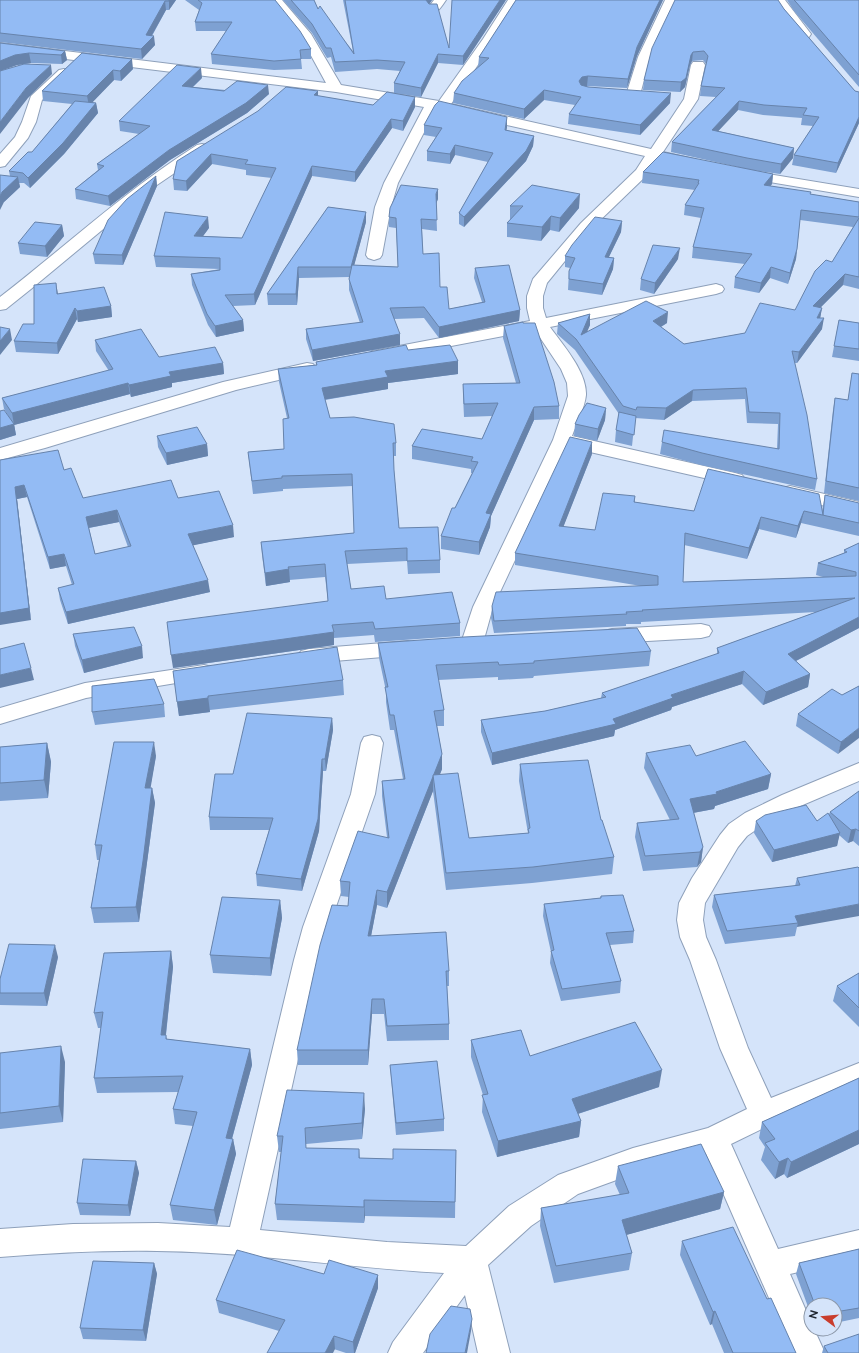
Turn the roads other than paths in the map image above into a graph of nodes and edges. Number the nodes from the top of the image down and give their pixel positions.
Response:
1 (275, 0) edge
2 (514, 0) edge
3 (671, 0) edge
4 (779, 0) edge
5 (813, 43) edge
6 (0, 47) edge
7 (81, 56) junction
8 (698, 65) dead end
9 (53, 69) dead end
10 (67, 70) junction
11 (292, 83) junction
12 (336, 88) junction
13 (280, 94) edge
14 (618, 94) edge
15 (633, 95) junction
16 (648, 96) edge
17 (677, 98) dead end
18 (691, 99) junction
19 (438, 105) junction
20 (216, 140) edge
21 (655, 155) junction
22 (0, 163) edge
23 (700, 165) edge
24 (730, 171) edge
25 (859, 194) edge
26 (374, 255) dead end
27 (716, 289) dead end
28 (0, 305) edge
29 (539, 323) junction
30 (361, 358) edge
31 (322, 365) edge
32 (562, 440) junction
33 (0, 454) edge
34 (750, 482) edge
35 (772, 487) edge
36 (859, 508) edge
37 (701, 631) dead end
38 (589, 637) edge
39 (496, 642) edge
40 (472, 643) junction
41 (450, 644) edge
42 (427, 646) edge
43 (293, 658) edge
44 (225, 669) edge
45 (0, 716) edge
46 (372, 743) dead end
47 (856, 776) edge
48 (859, 1075) edge
49 (764, 1114) junction
50 (714, 1139) junction
51 (242, 1242) junction
52 (0, 1243) edge
53 (859, 1244) edge
54 (472, 1260) junction
55 (770, 1265) junction
56 (404, 1353) edge
57 (494, 1353) edge
58 (809, 1353) edge

1 - 12 street
2 - 19 street
3 - 15 street
4 - 5 street
6 - 7 street
7 - 10 street
7 - 11 street
8 - 18 street
9 - 10 street
10 - 22 street
11 - 12 street
11 - 13 street
12 - 19 street
14 - 15 street
15 - 16 street
17 - 18 street
18 - 21 street
19 - 21 street
19 - 26 street
20 - 28 street
21 - 23 street
21 - 29 street
24 - 25 street
27 - 29 street
29 - 30 street
29 - 32 street
31 - 33 street
32 - 34 street
32 - 40 street
35 - 36 street
37 - 38 street
39 - 40 street
40 - 41 street
42 - 43 street
44 - 45 street
46 - 51 street
47 - 49 street
48 - 49 street
49 - 50 street
50 - 54 street
50 - 55 street
51 - 52 street
51 - 54 street
53 - 55 street
54 - 56 street
54 - 57 street
55 - 58 street

